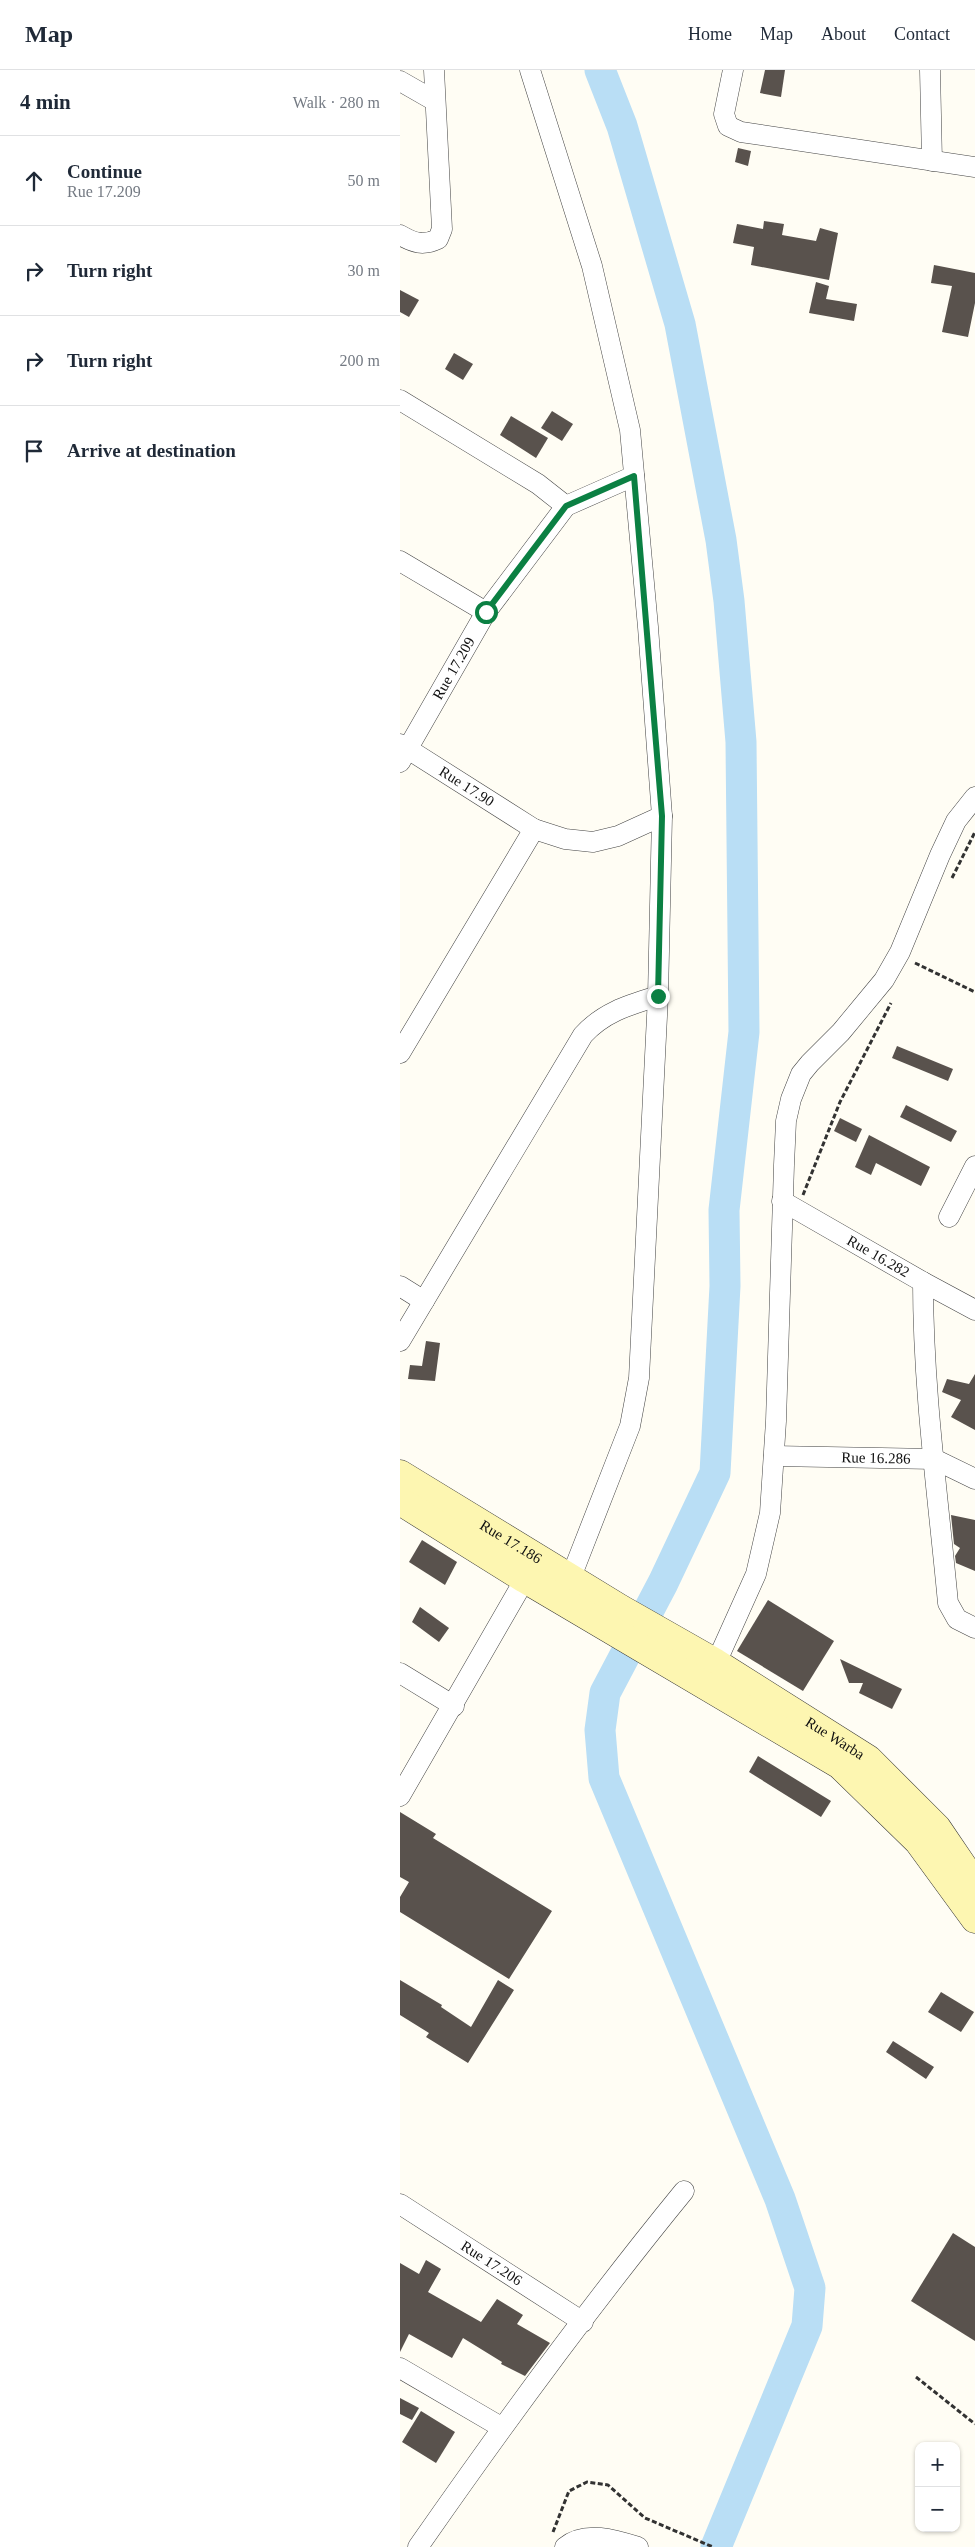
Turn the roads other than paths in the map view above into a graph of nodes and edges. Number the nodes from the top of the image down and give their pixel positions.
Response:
1 (434, 70) edge
2 (530, 70) edge
3 (733, 70) edge
4 (930, 70) edge
5 (400, 81) edge
6 (435, 101) junction
7 (932, 161) junction
8 (975, 167) edge
9 (400, 235) edge
10 (400, 400) edge
11 (634, 476) junction
12 (566, 506) junction
13 (400, 561) edge
14 (486, 612) junction
15 (403, 751) edge
16 (975, 797) edge
17 (662, 816) junction
18 (534, 829) junction
19 (658, 996) junction
20 (400, 1053) edge
21 (975, 1166) edge
22 (790, 1205) junction
23 (949, 1217) dead end
24 (923, 1282) junction
25 (400, 1286) edge
26 (424, 1301) junction
27 (975, 1310) edge
28 (400, 1341) edge
29 (774, 1456) junction
30 (934, 1459) junction
31 (400, 1474) edge
32 (975, 1479) edge
33 (400, 1501) edge
34 (570, 1577) junction
35 (525, 1579) junction
36 (615, 1619) junction
37 (966, 1624) edge
38 (655, 1642) junction
39 (716, 1663) junction
40 (400, 1673) edge
41 (454, 1706) junction
42 (400, 1796) edge
43 (975, 1884) edge
44 (975, 1919) edge
45 (684, 2191) dead end
46 (400, 2204) edge
47 (584, 2322) junction
48 (400, 2368) edge
49 (502, 2427) junction
50 (558, 2543) edge
51 (418, 2547) edge
52 (638, 2547) edge

1 - 6 street
2 - 11 street
3 - 7 street
4 - 7 street
5 - 6 street
6 - 9 street
7 - 8 street
10 - 12 street
11 - 12 street
11 - 17 street
12 - 14 street, Rue 17.209
13 - 14 street
14 - 15 street, Rue 17.209
15 - 18 street, Rue 17.90
16 - 22 street
17 - 18 street, Rue 17.90
17 - 19 street
18 - 20 street
19 - 26 street
19 - 34 street
21 - 23 street
22 - 24 street, Rue 16.282
22 - 29 street
24 - 27 street, Rue 16.282
24 - 30 street
25 - 26 street
26 - 28 street
29 - 30 street, Rue 16.286
29 - 39 street
30 - 32 street, Rue 16.286
30 - 37 street
31 - 34 main road, Rue 17.186
33 - 35 main road
34 - 36 main road, Rue 17.186
35 - 36 main road
35 - 41 street
36 - 38 main road
38 - 39 main road, Rue Warba
38 - 44 main road
39 - 43 main road, Rue Warba
40 - 41 street
41 - 42 street
45 - 47 street
46 - 47 street, Rue 17.206
47 - 49 street
48 - 49 street
49 - 51 street
50 - 52 street

